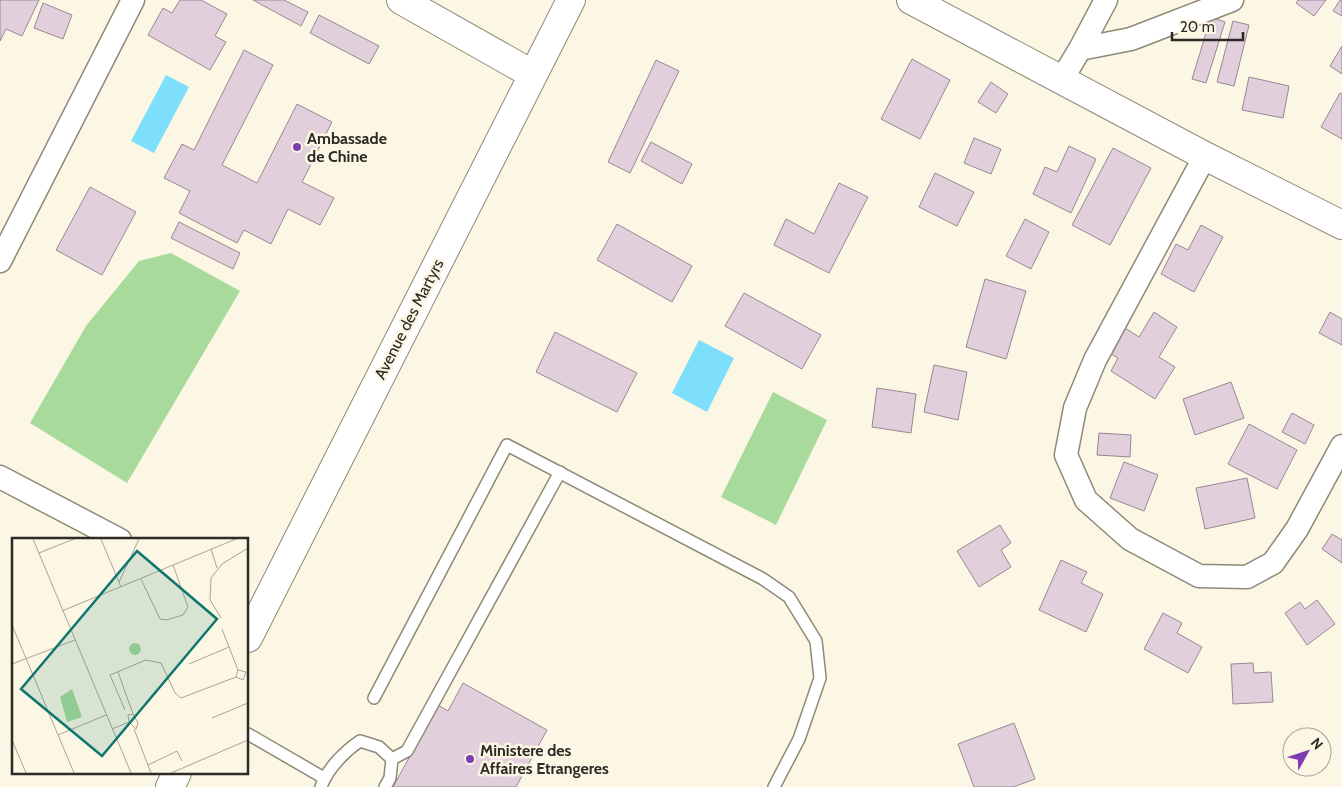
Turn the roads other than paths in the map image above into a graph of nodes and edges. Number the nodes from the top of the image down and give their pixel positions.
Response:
1 (133, 0) edge
2 (401, 0) edge
3 (570, 0) edge
4 (911, 0) edge
5 (1106, 0) edge
6 (1232, 0) edge
7 (1080, 50) junction
8 (532, 74) junction
9 (1062, 79) junction
10 (1205, 156) junction
11 (1342, 225) edge
12 (0, 261) edge
13 (1342, 446) edge
14 (560, 472) junction
15 (0, 478) edge
16 (116, 538) edge
17 (254, 609) edge
18 (249, 633) edge
19 (374, 698) dead end
20 (249, 735) edge
21 (392, 759) junction
22 (176, 774) edge
23 (323, 782) edge
24 (170, 787) edge
25 (385, 787) edge
26 (774, 787) edge

1 - 12 street
2 - 8 main road
3 - 8 main road, Avenue des Martyrs
4 - 9 main road
5 - 7 street
6 - 7 street
7 - 9 street
8 - 17 main road, Avenue des Martyrs
9 - 10 main road
10 - 11 main road
10 - 13 street
14 - 19 lane
14 - 21 lane
14 - 26 lane
15 - 16 street
17 - 18 main road, Avenue des Martyrs
20 - 23 lane
21 - 23 lane
21 - 25 lane
22 - 24 main road

